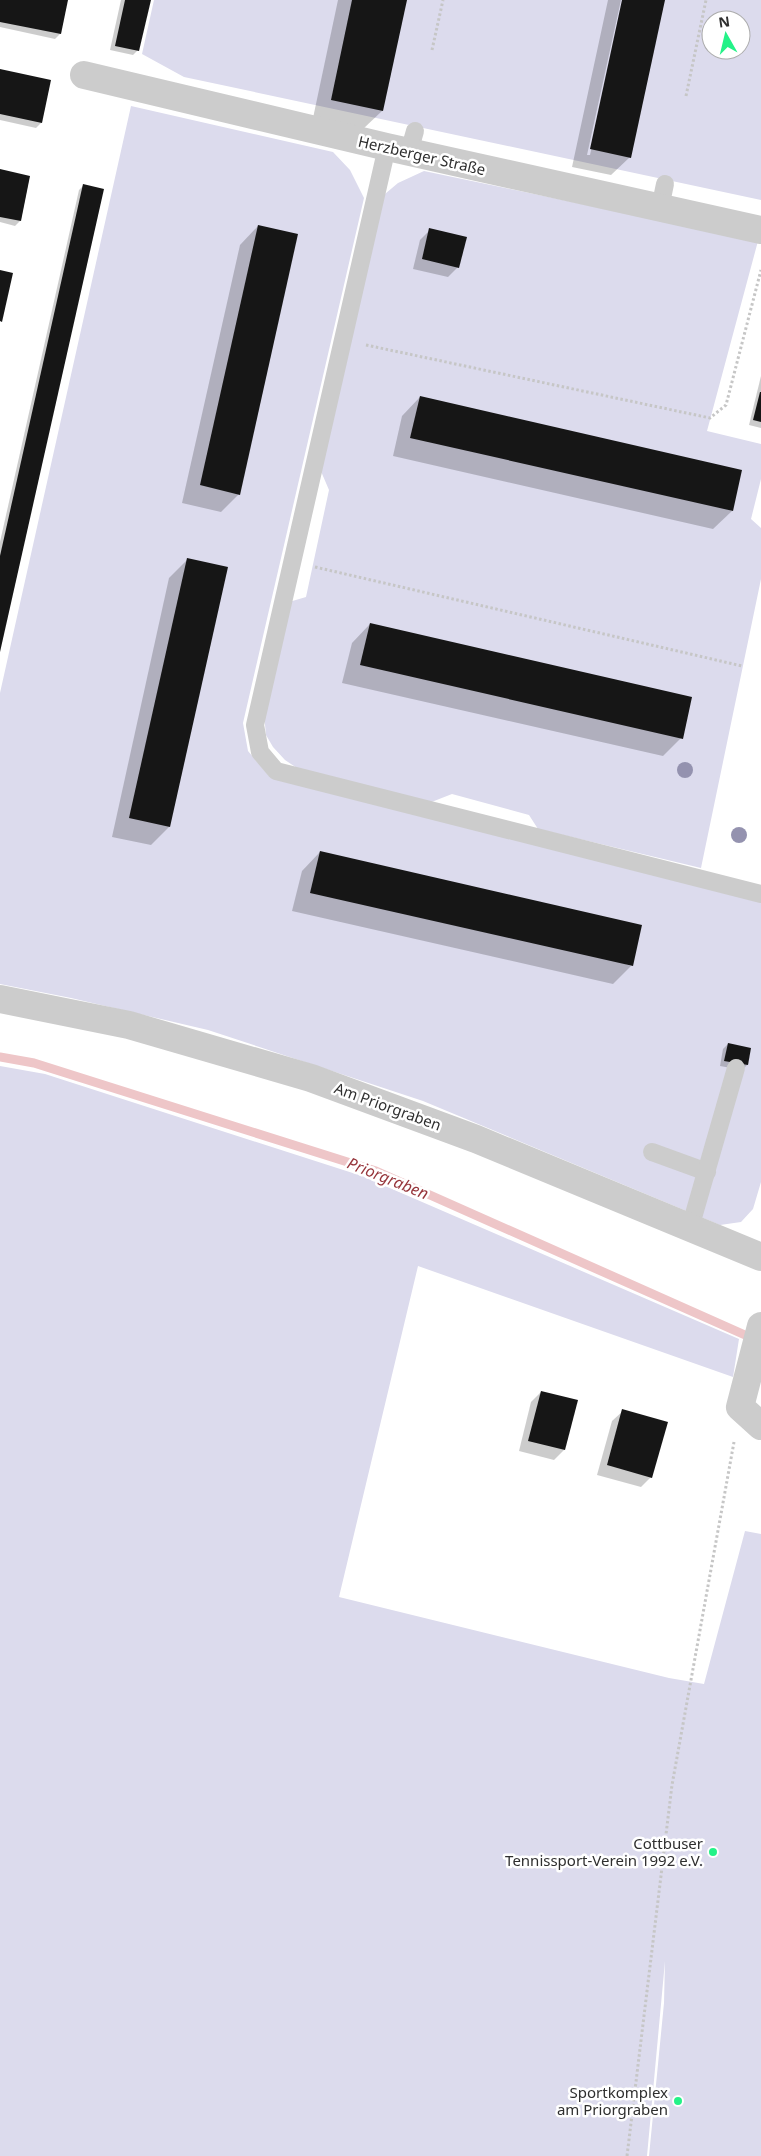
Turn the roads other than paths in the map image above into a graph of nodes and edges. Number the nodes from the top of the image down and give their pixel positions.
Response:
1 (84, 75) dead end
2 (404, 144) junction
3 (761, 230) edge
4 (759, 890) edge
5 (0, 999) edge
6 (736, 1068) dead end
7 (652, 1152) dead end
8 (707, 1172) junction
9 (690, 1228) junction
10 (761, 1257) edge
11 (761, 1326) edge
12 (761, 1426) edge

1 - 2 street, Herzberger Straße
2 - 3 street, Herzberger Straße
2 - 4 lane
5 - 9 street, Am Priorgraben
6 - 8 lane
7 - 8 lane
8 - 9 lane
9 - 10 street, Am Priorgraben
11 - 12 street

